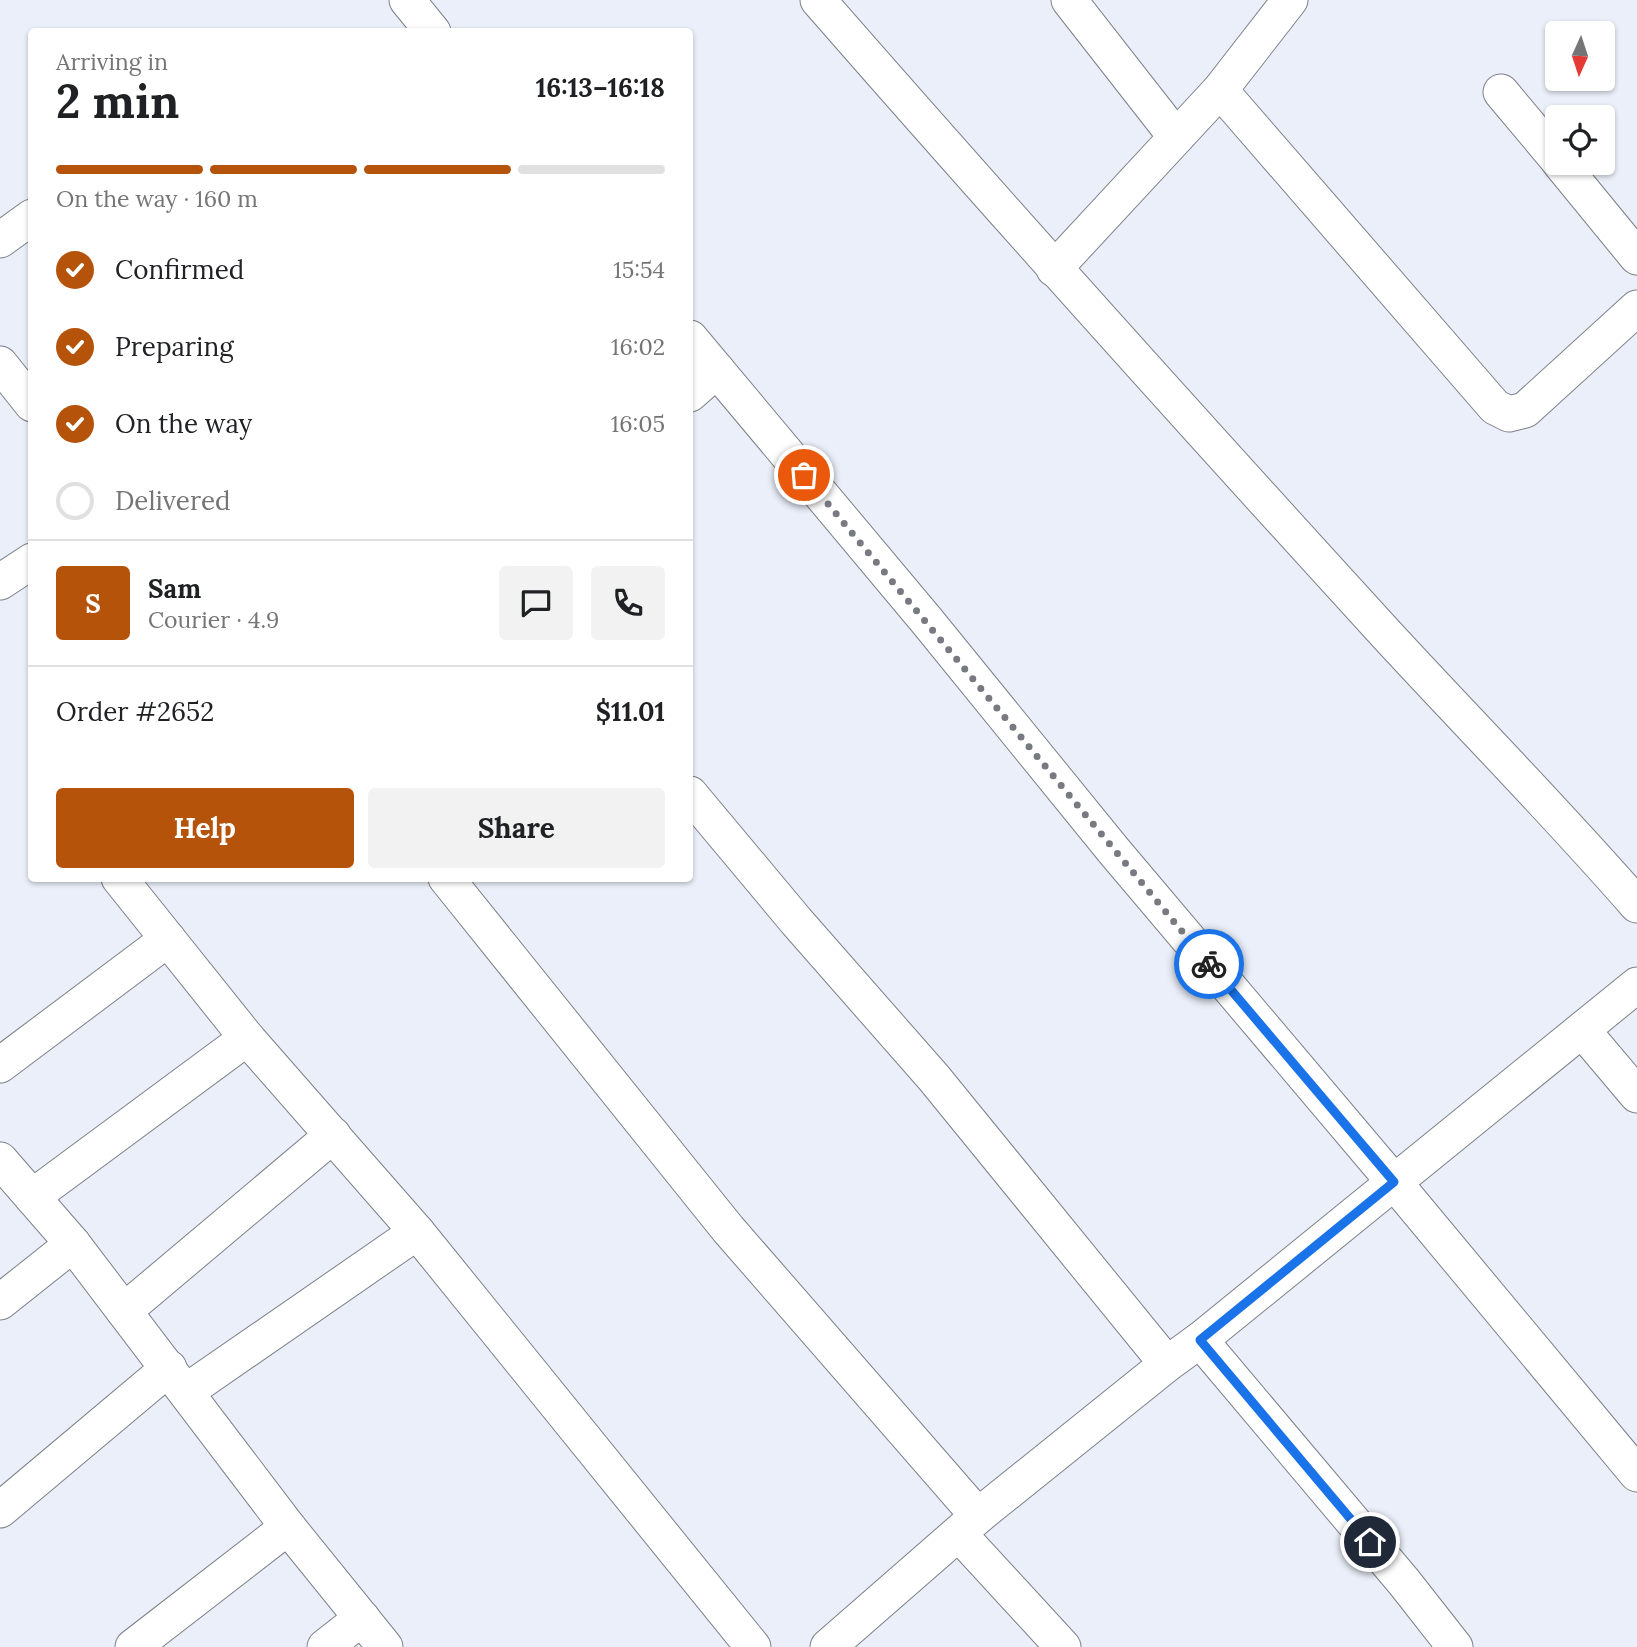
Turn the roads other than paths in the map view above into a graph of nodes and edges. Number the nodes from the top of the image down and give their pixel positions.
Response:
1 (407, 0) edge
2 (818, 0) edge
3 (1069, 0) edge
4 (1290, 0) edge
5 (430, 28) edge
6 (1220, 90) junction
7 (1501, 92) dead end
8 (1176, 136) junction
9 (1545, 145) edge
10 (1570, 175) edge
11 (28, 220) edge
12 (0, 240) edge
13 (1637, 257) edge
14 (1054, 269) junction
15 (1637, 308) edge
16 (693, 342) edge
17 (0, 364) edge
18 (717, 370) junction
19 (693, 391) edge
20 (28, 399) edge
21 (28, 564) edge
22 (0, 582) edge
23 (693, 798) edge
24 (122, 882) edge
25 (449, 882) edge
26 (1637, 905) edge
27 (168, 939) junction
28 (1637, 985) edge
29 (1583, 1031) junction
30 (247, 1038) junction
31 (0, 1065) edge
32 (1637, 1095) edge
33 (333, 1135) junction
34 (0, 1160) edge
35 (1394, 1182) junction
36 (32, 1197) junction
37 (417, 1232) junction
38 (73, 1244) junction
39 (0, 1302) edge
40 (124, 1311) junction
41 (1200, 1340) junction
42 (1167, 1364) junction
43 (178, 1379) junction
44 (1637, 1474) edge
45 (0, 1510) edge
46 (968, 1525) junction
47 (289, 1527) junction
48 (362, 1618) junction
49 (133, 1647) edge
50 (325, 1647) edge
51 (385, 1647) edge
52 (753, 1647) edge
53 (828, 1647) edge
54 (1063, 1647) edge
55 (1455, 1647) edge

1 - 5 street
2 - 14 street
3 - 8 street
4 - 6 street
6 - 8 street
6 - 15 street
7 - 9 street
8 - 14 street
10 - 13 street
11 - 12 street
14 - 26 street
16 - 18 street
17 - 20 street
18 - 19 street
18 - 35 street
21 - 22 street
23 - 42 street
24 - 27 street
25 - 46 street
27 - 30 street
27 - 31 street
28 - 29 street
29 - 32 street
29 - 35 street
30 - 33 street
30 - 36 street
33 - 37 street
33 - 40 street
34 - 36 street
35 - 41 street
35 - 44 street
36 - 38 street
37 - 43 street
37 - 52 street
38 - 39 street
38 - 40 street
40 - 43 street
41 - 42 street
41 - 55 street
42 - 46 street
43 - 45 street
43 - 47 street
46 - 53 street
46 - 54 street
47 - 48 street
47 - 49 street
48 - 50 street
48 - 51 street

